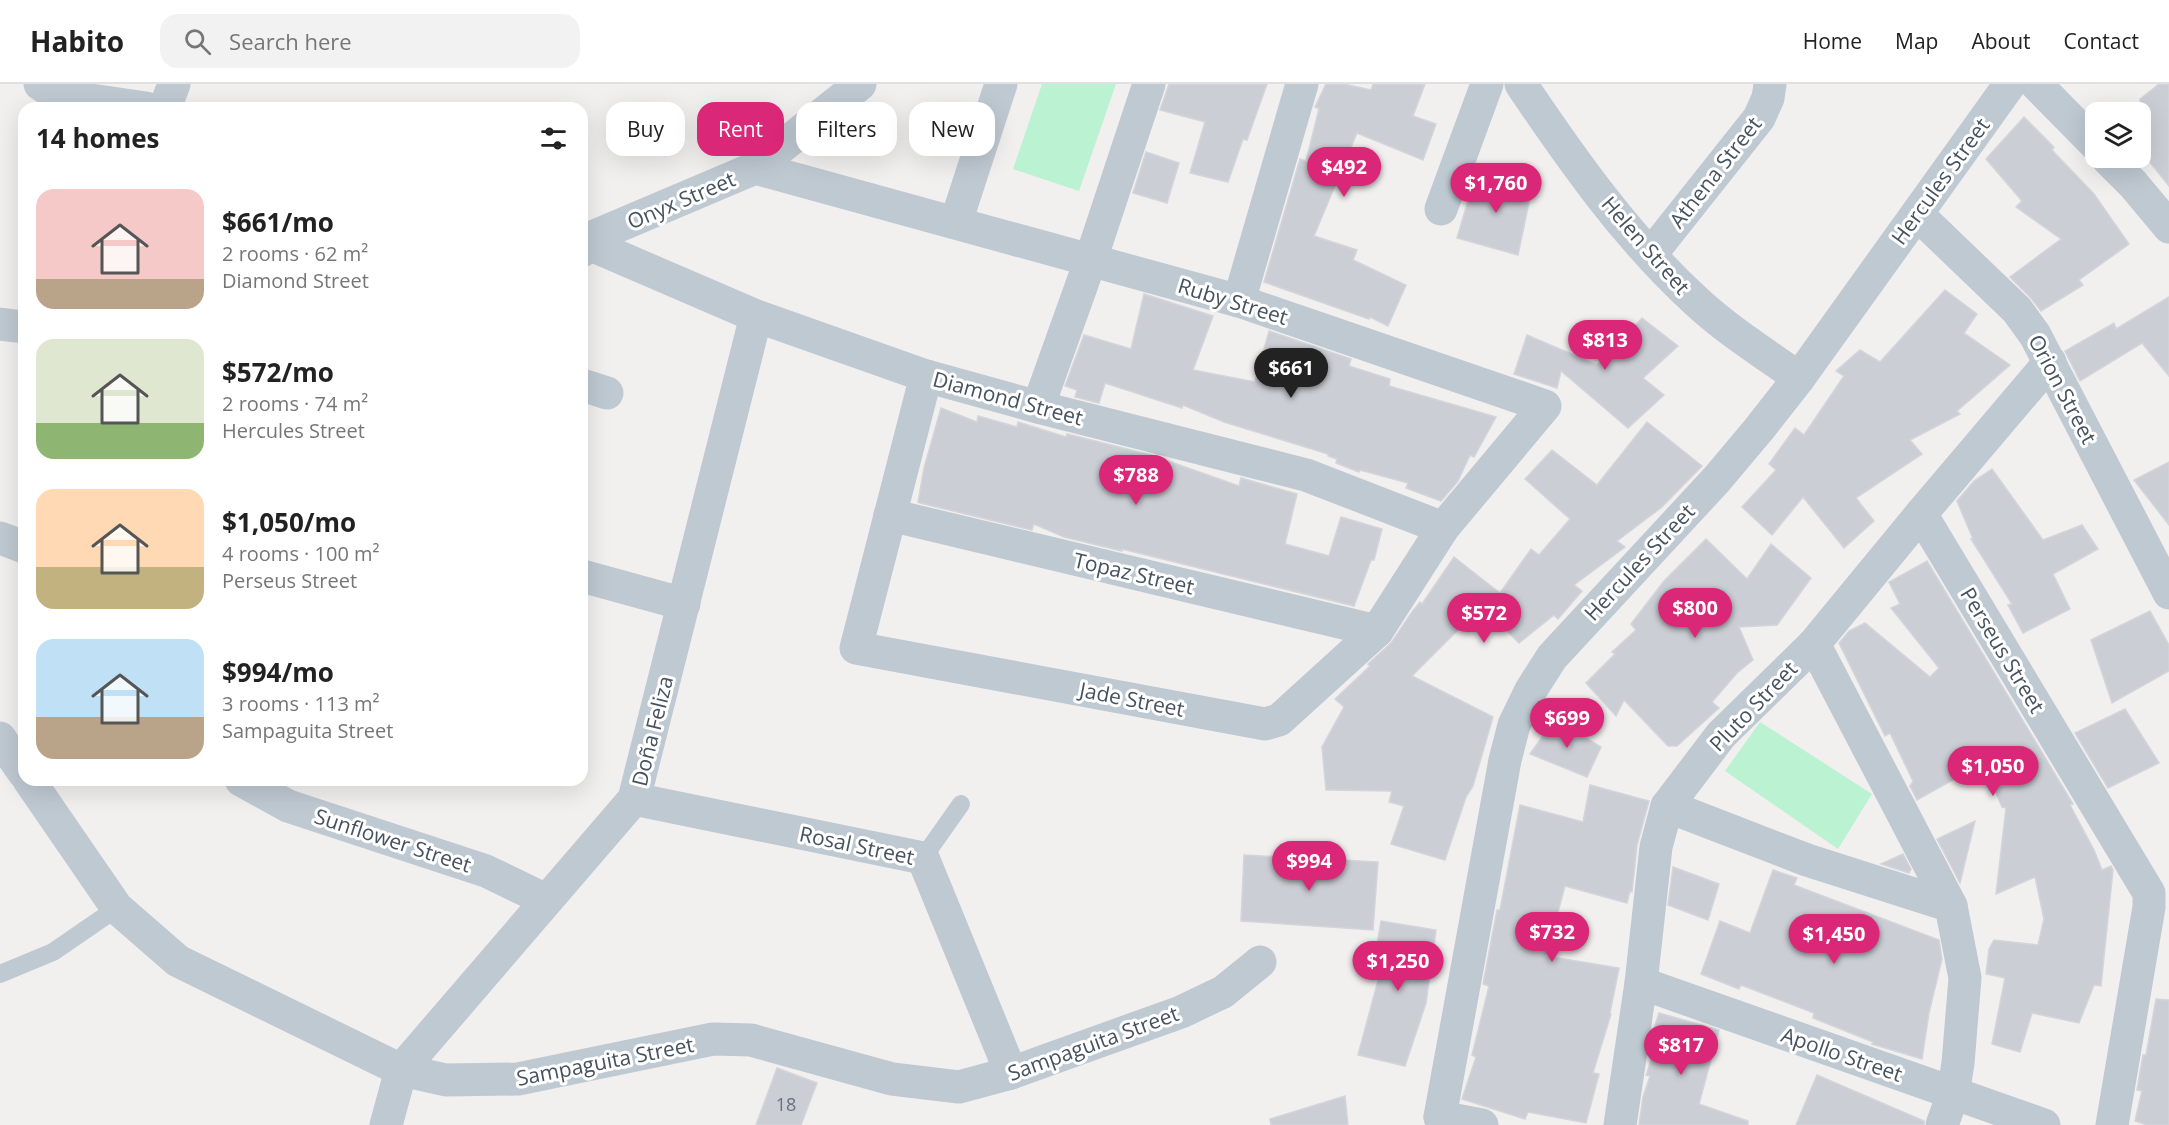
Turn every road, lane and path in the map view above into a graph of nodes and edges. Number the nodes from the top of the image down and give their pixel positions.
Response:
1 (40, 84) edge
2 (174, 84) edge
3 (860, 84) edge
4 (1001, 84) edge
5 (1149, 84) edge
6 (1302, 84) edge
7 (1487, 84) edge
8 (1521, 84) edge
9 (1770, 84) edge
10 (2010, 84) edge
11 (2036, 84) edge
12 (104, 102) edge
13 (167, 102) edge
14 (2085, 135) edge
15 (755, 168) junction
16 (2117, 168) edge
17 (1441, 209) dead end
18 (1917, 214) junction
19 (956, 222) junction
20 (2169, 227) edge
21 (588, 242) edge
22 (588, 247) edge
23 (1651, 255) junction
24 (1090, 259) junction
25 (1239, 301) junction
26 (756, 316) junction
27 (0, 324) edge
28 (18, 326) edge
29 (2050, 362) junction
30 (926, 376) junction
31 (1799, 378) junction
32 (1545, 406) joint
33 (1038, 407) junction
34 (1921, 514) junction
35 (890, 515) junction
36 (1443, 528) junction
37 (0, 538) edge
38 (18, 545) edge
39 (588, 578) edge
40 (2169, 593) edge
41 (684, 604) junction
42 (1377, 631) junction
43 (1814, 644) junction
44 (0, 738) edge
45 (18, 764) edge
46 (33, 786) edge
47 (252, 786) edge
48 (634, 799) junction
49 (961, 804) dead end
50 (1667, 806) junction
51 (924, 858) junction
52 (546, 900) junction
53 (1951, 906) junction
54 (117, 908) junction
55 (1260, 962) dead end
56 (0, 974) edge
57 (1641, 983) junction
58 (401, 1070) junction
59 (1011, 1073) junction
60 (1953, 1094) junction
61 (1434, 1121) edge
62 (386, 1125) edge
63 (1482, 1125) edge
64 (1620, 1125) edge
65 (1942, 1125) edge
66 (2044, 1125) edge
67 (2112, 1125) edge

1 - 12 street
2 - 13 street
3 - 15 street, Onyx Street
4 - 19 street
5 - 24 street
6 - 25 street
7 - 17 street
8 - 23 street, Helen Street
9 - 23 street, Athena Street
10 - 18 street, Hercules Street
11 - 14 street
15 - 19 street, Ruby Street
15 - 21 street, Onyx Street
16 - 20 street
18 - 29 street, Orion Street
18 - 31 street, Hercules Street
19 - 24 street, Ruby Street
22 - 26 street, Diamond Street
23 - 31 street, Helen Street
24 - 25 street, Ruby Street
24 - 33 street
25 - 32 street, Ruby Street
26 - 30 street, Diamond Street
26 - 41 street, Doña Feliza
27 - 28 street
29 - 34 street, Pluto Street
29 - 40 street, Orion Street
30 - 33 street, Diamond Street
30 - 35 street, Jade Street
31 - 61 street, Hercules Street
32 - 36 street, Jade Street
33 - 36 street, Diamond Street
34 - 43 street, Pluto Street
34 - 67 street, Perseus Street
35 - 42 street, Topaz Street
35 - 42 street, Jade Street
36 - 42 street, Jade Street
37 - 38 street
39 - 41 street
41 - 48 street, Doña Feliza
43 - 50 street, Pluto Street
43 - 53 street
44 - 45 street
46 - 54 street, Sampaguita Street
47 - 52 street, Sunflower Street
48 - 51 street, Rosal Street
48 - 52 street, Doña Feliza
49 - 51 lane
50 - 53 street
50 - 57 street, Pluto Street
51 - 59 street, Rosal Street
52 - 58 street, Doña Feliza
53 - 60 street
54 - 56 lane
54 - 58 street, Sampaguita Street
55 - 59 street, Sampaguita Street
57 - 60 street, Apollo Street
57 - 64 street, Pluto Street
58 - 59 street, Sampaguita Street
58 - 62 street
60 - 65 street
60 - 66 street, Apollo Street
61 - 63 street

